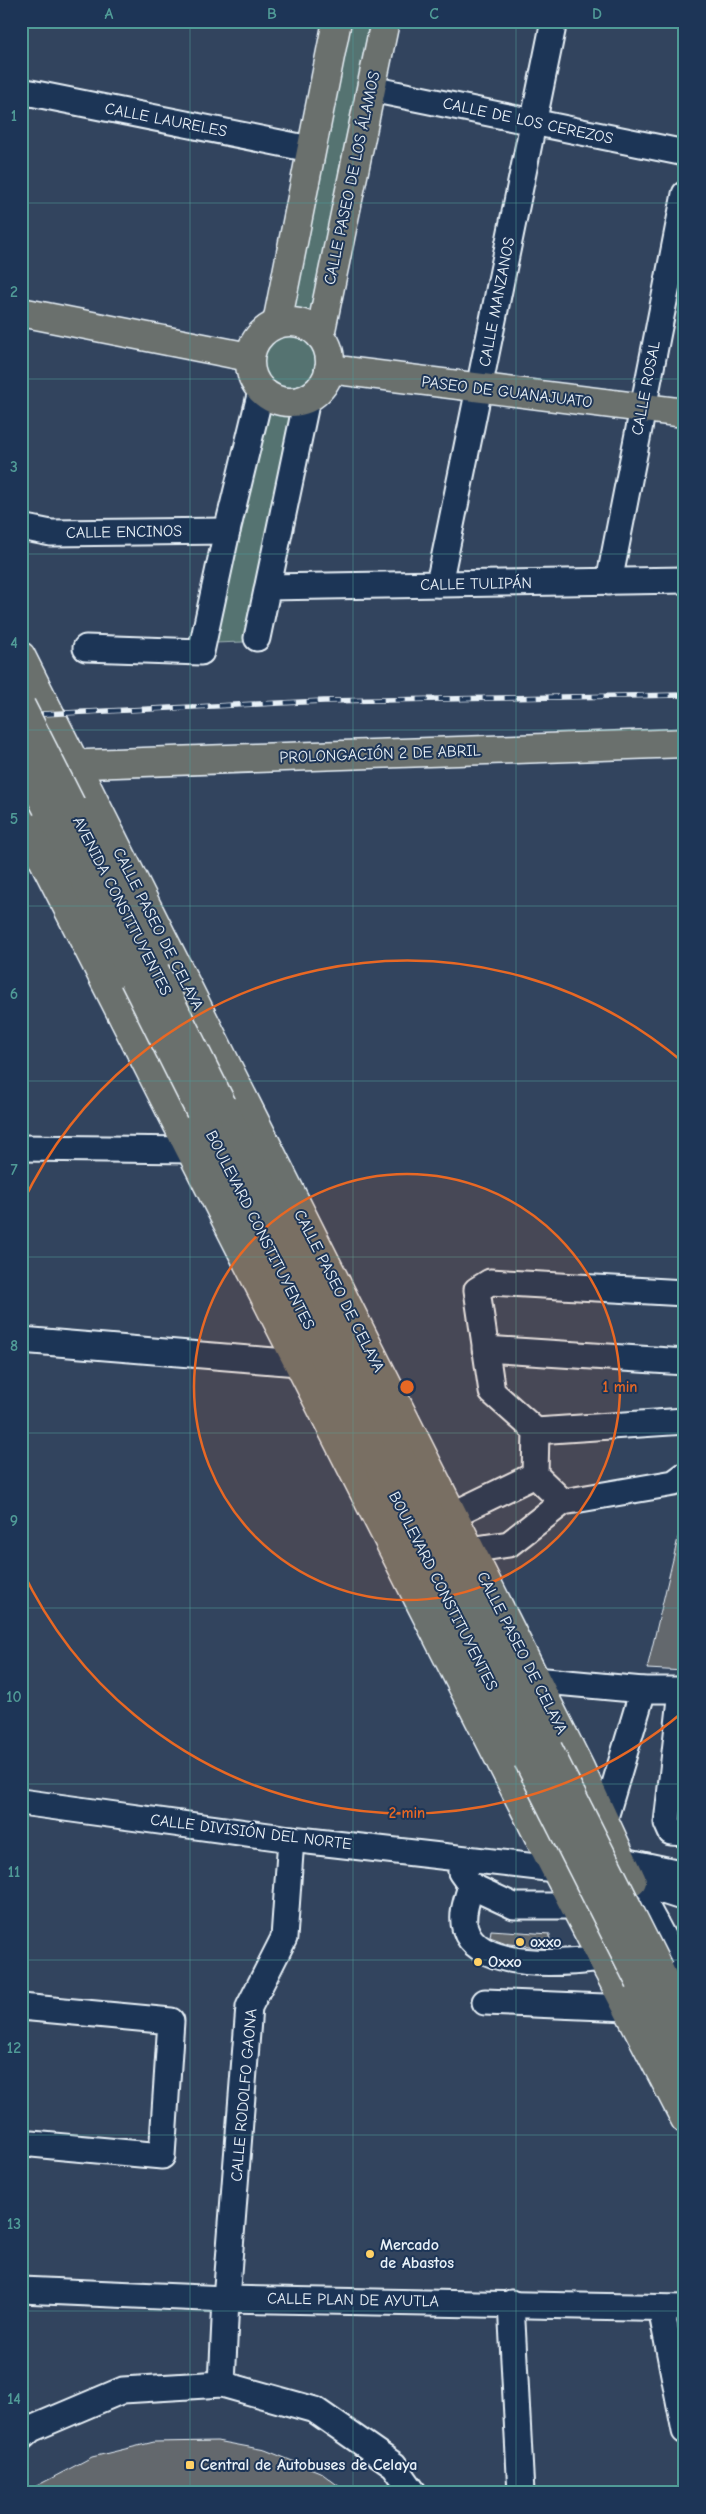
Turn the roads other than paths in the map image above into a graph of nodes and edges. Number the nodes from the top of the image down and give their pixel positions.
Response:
1 (337, 21) edge
2 (385, 21) edge
3 (554, 21) edge
4 (371, 89) junction
5 (21, 91) edge
6 (533, 122) junction
7 (310, 149) junction
8 (685, 153) edge
9 (685, 194) edge
10 (21, 312) edge
11 (277, 323) junction
12 (320, 335) junction
13 (249, 357) junction
14 (329, 369) junction
15 (479, 388) junction
16 (261, 391) junction
17 (307, 399) junction
18 (642, 408) junction
19 (685, 413) edge
20 (21, 527) edge
21 (227, 531) junction
22 (685, 580) edge
23 (609, 582) junction
24 (439, 584) junction
25 (268, 587) junction
26 (257, 638) dead end
27 (86, 648) dead end
28 (24, 667) edge
29 (21, 706) edge
30 (685, 743) edge
31 (21, 757) edge
32 (75, 765) junction
33 (21, 766) edge
34 (59, 806) junction
35 (99, 812) junction
36 (22, 817) edge
37 (200, 1011) junction
38 (136, 1039) junction
39 (209, 1105) junction
40 (21, 1148) edge
41 (192, 1150) junction
42 (685, 1292) edge
43 (21, 1340) edge
44 (485, 1349) junction
45 (685, 1362) edge
46 (298, 1364) junction
47 (685, 1421) edge
48 (536, 1431) junction
49 (535, 1475) junction
50 (685, 1475) edge
51 (563, 1502) junction
52 (452, 1516) junction
53 (470, 1550) junction
54 (535, 1680) junction
55 (643, 1690) junction
56 (683, 1690) edge
57 (580, 1768) junction
58 (515, 1790) junction
59 (21, 1802) edge
60 (604, 1821) junction
61 (685, 1833) edge
62 (291, 1839) junction
63 (549, 1856) junction
64 (451, 1857) junction
65 (627, 1870) junction
66 (685, 1874) edge
67 (471, 1886) junction
68 (685, 1898) edge
69 (575, 1906) junction
70 (655, 1923) junction
71 (603, 1959) junction
72 (650, 1976) junction
73 (685, 1979) edge
74 (485, 2002) dead end
75 (21, 2007) edge
76 (628, 2008) junction
77 (685, 2021) edge
78 (685, 2071) edge
79 (685, 2119) edge
80 (21, 2143) edge
81 (21, 2290) edge
82 (226, 2298) junction
83 (511, 2303) junction
84 (673, 2308) edge
85 (222, 2384) junction
86 (681, 2390) edge
87 (685, 2431) edge
88 (21, 2438) edge
89 (414, 2493) edge
90 (521, 2493) edge

1 - 7 main road
2 - 4 main road, CALLE PASEO DE LOS ÁLAMOS
3 - 6 street, CALLE MANZANOS
4 - 6 street, CALLE DE LOS CEREZOS
4 - 12 main road, CALLE PASEO DE LOS ÁLAMOS
5 - 7 street, CALLE LAURELES
6 - 8 street, CALLE DE LOS CEREZOS
6 - 15 street, CALLE MANZANOS
7 - 11 main road
9 - 18 street, CALLE ROSAL
10 - 13 main road
11 - 12 main road
11 - 13 main road
12 - 14 main road
13 - 16 main road
14 - 15 main road, PASEO DE GUANAJUATO
14 - 17 main road
15 - 18 main road, PASEO DE GUANAJUATO
15 - 24 street, CALLE MANZANOS
16 - 17 main road
16 - 21 street
17 - 25 street
18 - 19 main road, PASEO DE GUANAJUATO
18 - 23 street, CALLE ROSAL
20 - 21 street, CALLE ENCINOS
21 - 27 street
22 - 23 street, CALLE TULIPÁN
23 - 24 street, CALLE TULIPÁN
24 - 25 street, CALLE TULIPÁN
25 - 26 street
28 - 32 main road, CALLE PASEO DE CELAYA
29 - 34 main road, AVENIDA CONSTITUYENTES, bridge
30 - 32 main road, PROLONGACIÓN 2 DE ABRIL
31 - 34 main road, AVENIDA CONSTITUYENTES, bridge
32 - 33 main road, PROLONGACIÓN 2 DE ABRIL
32 - 35 main road, CALLE PASEO DE CELAYA
34 - 39 main road, AVENIDA CONSTITUYENTES, bridge
35 - 36 street
35 - 37 main road, CALLE PASEO DE CELAYA
36 - 38 main road, CALLE PASEO DE CELAYA
37 - 38 street
37 - 39 main road, CALLE PASEO DE CELAYA
38 - 39 main road, CALLE PASEO DE CELAYA
39 - 41 main road, CALLE PASEO DE CELAYA
39 - 52 main road, CALLE PASEO DE CELAYA
39 - 72 main road, BOULEVARD CONSTITUYENTES, bridge
40 - 41 street
41 - 46 main road, CALLE PASEO DE CELAYA
42 - 44 street
43 - 46 street
44 - 45 street
44 - 48 street
46 - 58 main road, CALLE PASEO DE CELAYA
47 - 48 street
48 - 49 street
49 - 51 street
49 - 52 street
50 - 51 street
51 - 53 street
52 - 53 main road, CALLE PASEO DE CELAYA
53 - 54 main road, CALLE PASEO DE CELAYA
54 - 55 street
54 - 57 main road, CALLE PASEO DE CELAYA
55 - 56 street
55 - 60 street
56 - 61 street
57 - 58 street
57 - 60 main road, CALLE PASEO DE CELAYA
58 - 63 main road, CALLE PASEO DE CELAYA
59 - 62 street, CALLE DIVISIÓN DEL NORTE
60 - 65 main road, CALLE PASEO DE CELAYA
62 - 64 street, CALLE DIVISIÓN DEL NORTE
62 - 82 street, CALLE RODOLFO GAONA
63 - 64 street, CALLE DIVISIÓN DEL NORTE
63 - 65 street, CALLE DIVISIÓN DEL NORTE
63 - 69 main road, CALLE PASEO DE CELAYA
64 - 67 street
65 - 66 street
65 - 68 street
65 - 70 street, CALLE PASEO DE CELAYA
67 - 69 street
67 - 71 street
69 - 71 main road, CALLE PASEO DE CELAYA
70 - 71 street
70 - 73 street, CALLE PASEO DE CELAYA
71 - 76 main road, CALLE PASEO DE CELAYA
72 - 77 main road, BOULEVARD CONSTITUYENTES
72 - 78 main road, BOULEVARD CONSTITUYENTES
74 - 76 street
75 - 80 street
76 - 79 main road, CALLE PASEO DE CELAYA
81 - 82 street, CALLE PLAN DE AYUTLA
82 - 83 street, CALLE PLAN DE AYUTLA
82 - 85 street, CALLE RODOLFO GAONA
83 - 84 street, CALLE PLAN DE AYUTLA
83 - 90 street
84 - 86 street
85 - 88 street
85 - 89 street
86 - 87 street

